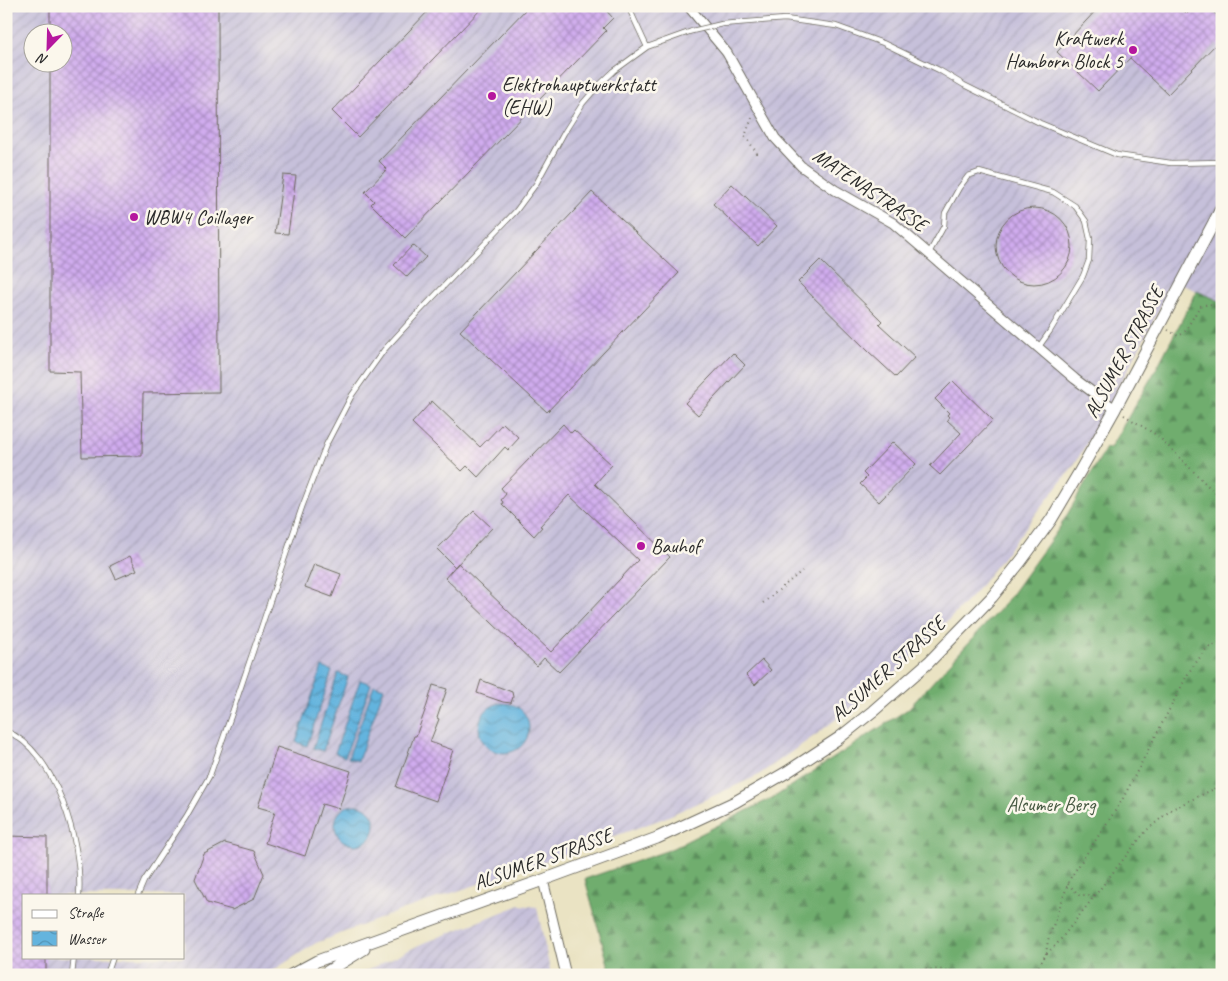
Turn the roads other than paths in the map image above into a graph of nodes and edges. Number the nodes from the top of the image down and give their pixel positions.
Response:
1 (628, 6) edge
2 (688, 6) edge
3 (647, 47) junction
4 (1221, 163) edge
5 (1222, 207) edge
6 (929, 253) junction
7 (1038, 348) junction
8 (1115, 409) junction
9 (6, 730) edge
10 (543, 880) junction
11 (79, 894) edge
12 (138, 894) edge
13 (385, 936) junction
14 (74, 958) edge
15 (113, 958) edge
16 (72, 975) edge
17 (107, 975) edge
18 (291, 975) edge
19 (322, 975) edge
20 (566, 975) edge

1 - 3 lane
2 - 6 street, MATENASTRASSE
3 - 4 lane, bridge
3 - 12 lane
5 - 8 street, ALSUMER STRASSE
6 - 7 street, MATENASTRASSE
6 - 7 lane
7 - 8 street, MATENASTRASSE
8 - 10 street, ALSUMER STRASSE
9 - 11 lane
10 - 13 street, ALSUMER STRASSE
10 - 20 street
13 - 18 street, ALSUMER STRASSE
13 - 19 street, ALSUMER STRASSE
14 - 16 lane
15 - 17 lane

